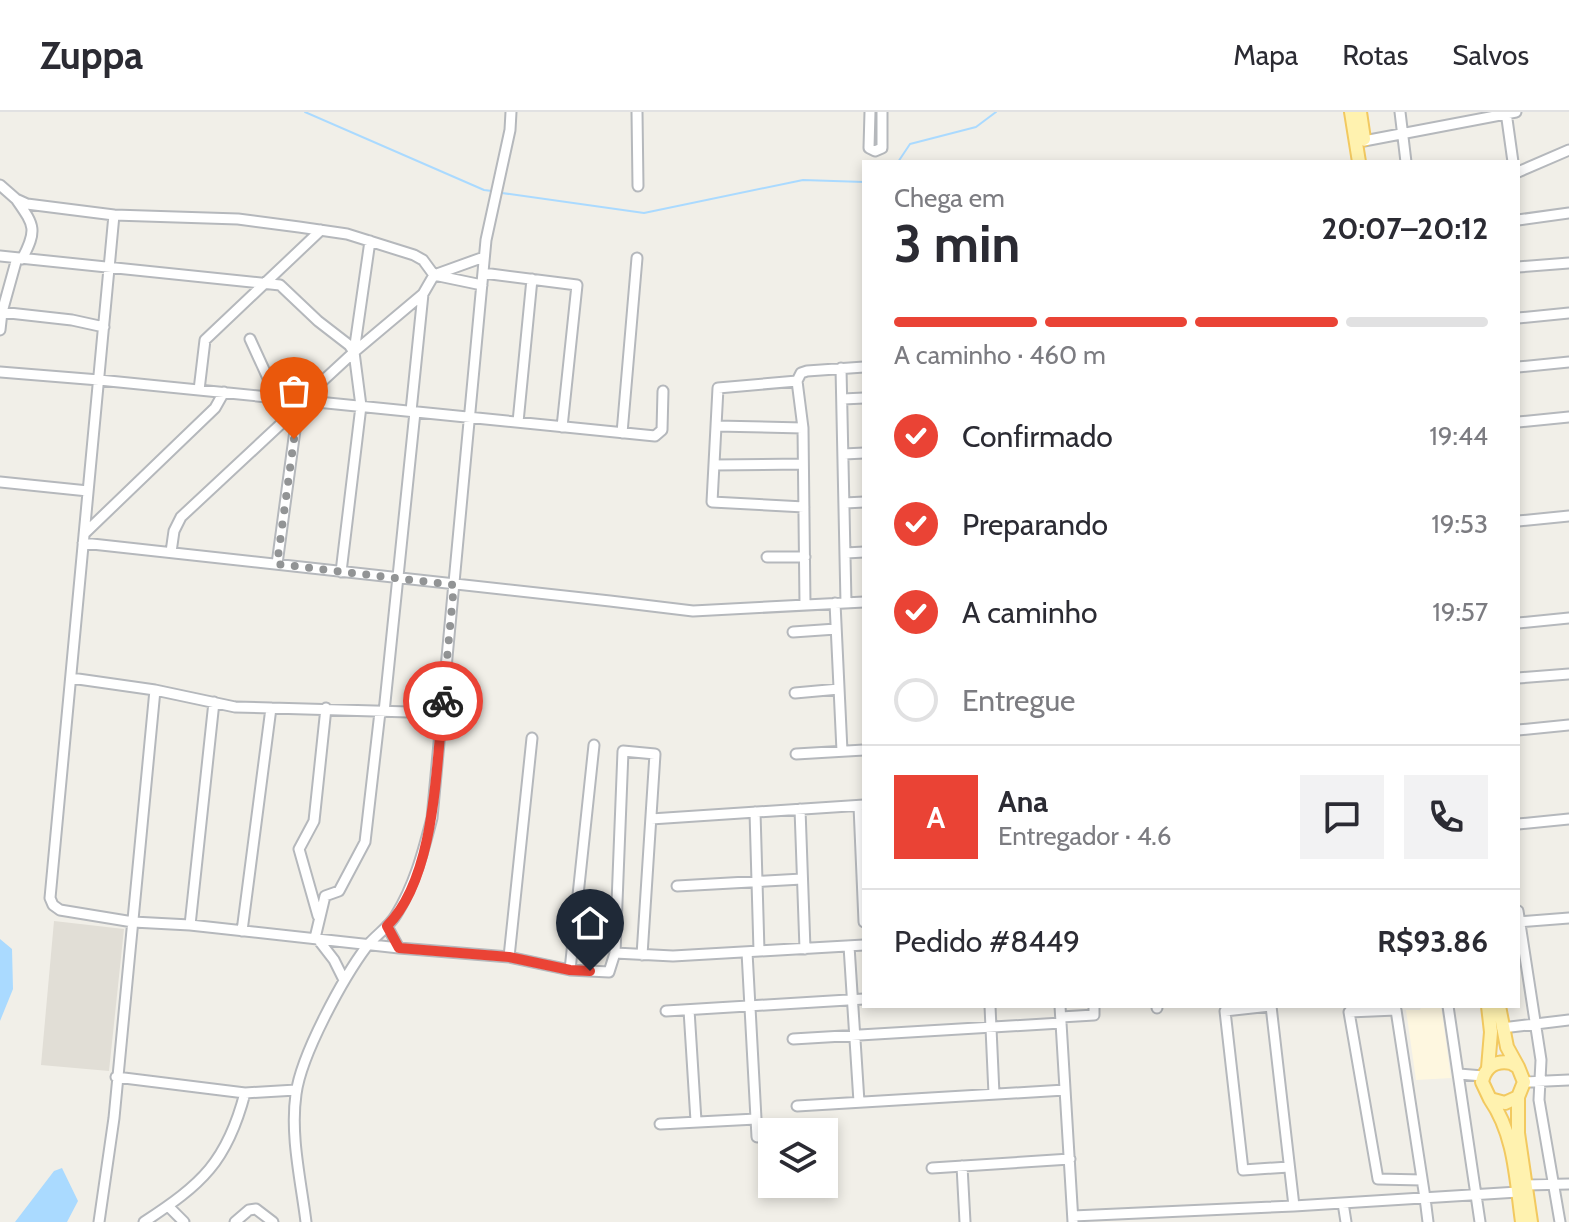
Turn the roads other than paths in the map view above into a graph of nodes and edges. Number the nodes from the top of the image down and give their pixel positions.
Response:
1 (511, 112) edge
2 (637, 112) edge
3 (870, 112) edge
4 (882, 112) edge
5 (1351, 112) edge
6 (1360, 112) edge
7 (1400, 112) edge
8 (1509, 113) edge
9 (1404, 134) junction
10 (1364, 141) junction
11 (1569, 150) edge
12 (1359, 160) edge
13 (1367, 160) edge
14 (1406, 160) edge
15 (1513, 160) edge
16 (1520, 171) edge
17 (0, 185) edge
18 (638, 186) dead end
19 (16, 199) junction
20 (1569, 213) edge
21 (114, 215) junction
22 (1520, 220) edge
23 (299, 227) junction
24 (321, 230) junction
25 (370, 241) junction
26 (308, 242) junction
27 (0, 256) edge
28 (484, 257) junction
29 (20, 258) junction
30 (637, 258) dead end
31 (1569, 263) edge
32 (1520, 267) edge
33 (109, 268) junction
34 (483, 273) junction
35 (434, 275) junction
36 (532, 279) junction
37 (266, 282) junction
38 (482, 285) junction
39 (423, 294) junction
40 (1, 312) edge
41 (1569, 313) edge
42 (1520, 318) edge
43 (104, 327) junction
44 (0, 330) edge
45 (250, 339) dead end
46 (354, 352) junction
47 (1569, 362) edge
48 (862, 367) edge
49 (1520, 367) edge
50 (841, 368) junction
51 (0, 372) edge
52 (99, 380) junction
53 (797, 381) junction
54 (199, 390) junction
55 (663, 391) dead end
56 (224, 392) junction
57 (281, 398) junction
58 (862, 398) edge
59 (843, 399) junction
60 (300, 404) junction
61 (361, 406) junction
62 (413, 412) junction
63 (469, 417) junction
64 (1569, 417) edge
65 (518, 422) junction
66 (1520, 422) edge
67 (716, 426) junction
68 (562, 427) junction
69 (803, 428) junction
70 (622, 433) junction
71 (862, 453) edge
72 (844, 454) junction
73 (803, 464) junction
74 (714, 465) junction
75 (0, 482) edge
76 (88, 491) junction
77 (862, 502) edge
78 (845, 503) junction
79 (804, 507) junction
80 (1569, 516) edge
81 (1520, 521) edge
82 (84, 538) junction
83 (171, 552) junction
84 (862, 552) edge
85 (846, 553) junction
86 (767, 557) dead end
87 (805, 557) junction
88 (277, 564) junction
89 (341, 572) junction
90 (398, 578) junction
91 (454, 585) junction
92 (862, 602) edge
93 (835, 603) junction
94 (846, 603) junction
95 (805, 605) junction
96 (1569, 618) edge
97 (1520, 623) edge
98 (836, 629) junction
99 (793, 632) dead end
100 (1569, 674) edge
101 (71, 678) junction
102 (1520, 678) edge
103 (839, 689) junction
104 (155, 690) junction
105 (795, 693) dead end
106 (214, 702) junction
107 (271, 708) junction
108 (326, 708) junction
109 (382, 712) junction
110 (441, 719) junction
111 (1569, 725) edge
112 (1520, 730) edge
113 (532, 738) dead end
114 (594, 745) dead end
115 (862, 750) edge
116 (842, 751) junction
117 (796, 754) dead end
118 (861, 805) edge
119 (800, 809) junction
120 (755, 812) junction
121 (651, 819) junction
122 (1569, 819) edge
123 (1520, 824) edge
124 (862, 844) edge
125 (802, 879) junction
126 (757, 882) junction
127 (677, 886) dead end
128 (318, 916) junction
129 (1569, 918) edge
130 (133, 922) junction
131 (1520, 922) edge
132 (190, 925) junction
133 (387, 926) junction
134 (1520, 928) edge
135 (242, 931) junction
136 (316, 938) junction
137 (369, 944) junction
138 (862, 945) edge
139 (849, 946) junction
140 (399, 948) junction
141 (805, 949) junction
142 (759, 951) junction
143 (747, 952) junction
144 (615, 953) junction
145 (642, 955) junction
146 (509, 957) junction
147 (570, 970) junction
148 (344, 980) junction
149 (862, 999) edge
150 (852, 1000) junction
151 (749, 1006) junction
152 (990, 1008) edge
153 (1060, 1008) edge
154 (1253, 1008) edge
155 (1271, 1008) edge
156 (1448, 1008) edge
157 (1488, 1008) edge
158 (1499, 1008) edge
159 (689, 1010) junction
160 (1094, 1010) edge
161 (666, 1011) dead end
162 (1061, 1020) junction
163 (1569, 1020) edge
164 (1535, 1023) junction
165 (991, 1027) junction
166 (1502, 1028) junction
167 (855, 1035) junction
168 (793, 1039) dead end
169 (1518, 1067) junction
170 (1486, 1072) junction
171 (1459, 1074) junction
172 (116, 1077) junction
173 (1569, 1080) edge
174 (1524, 1082) junction
175 (1540, 1082) junction
176 (296, 1090) junction
177 (1065, 1090) junction
178 (245, 1093) junction
179 (994, 1094) junction
180 (1518, 1097) junction
181 (1490, 1099) junction
182 (859, 1102) junction
183 (797, 1106) dead end
184 (756, 1119) junction
185 (696, 1121) junction
186 (660, 1124) dead end
187 (757, 1137) dead end
188 (1070, 1159) junction
189 (962, 1166) junction
190 (1289, 1167) junction
191 (932, 1168) dead end
192 (1422, 1180) junction
193 (1569, 1184) edge
194 (1554, 1185) junction
195 (1522, 1188) junction
196 (1476, 1194) junction
197 (1425, 1198) junction
198 (1343, 1203) junction
199 (168, 1206) junction
200 (1294, 1206) junction
201 (1073, 1219) edge
202 (99, 1222) edge
203 (144, 1222) edge
204 (184, 1222) edge
205 (235, 1222) edge
206 (273, 1222) edge
207 (306, 1222) edge
208 (965, 1222) edge
209 (1346, 1222) edge
210 (1428, 1222) edge
211 (1480, 1222) edge
212 (1522, 1222) edge
213 (1531, 1222) edge
214 (1560, 1222) edge

1 - 28 street
2 - 18 street
3 - 4 street
5 - 12 main road
6 - 10 main road
7 - 9 street
8 - 9 street
8 - 15 street
9 - 10 street
9 - 14 street
10 - 13 main road
11 - 16 street
17 - 19 street
19 - 21 street
19 - 29 street
20 - 22 street
21 - 23 street
21 - 33 street
23 - 24 street
23 - 26 street
24 - 25 street
24 - 26 street
25 - 35 street
25 - 46 street
26 - 37 street
27 - 29 street
28 - 34 street
28 - 35 street
29 - 33 street
29 - 40 street
30 - 70 street
31 - 32 street
33 - 37 street
33 - 43 street
34 - 36 street
34 - 38 street
35 - 38 street
35 - 39 street
36 - 65 street
36 - 68 street
37 - 46 street
37 - 54 street
38 - 63 street
39 - 46 street
39 - 62 street
40 - 43 street
40 - 44 street
41 - 42 street
43 - 52 street
45 - 57 street
46 - 60 street
46 - 61 street
47 - 49 street
48 - 50 street
50 - 53 street
50 - 59 street
51 - 52 street
52 - 54 street
52 - 76 street
53 - 67 street
53 - 69 street
54 - 56 street
55 - 70 street
56 - 57 street
56 - 82 street
57 - 60 street
58 - 59 street
59 - 72 street
60 - 61 street
60 - 83 street
60 - 88 street
61 - 62 street
61 - 89 street
62 - 63 street
62 - 90 street
63 - 65 street
63 - 91 street
64 - 66 street
65 - 68 street
67 - 69 street
67 - 74 street
68 - 70 street
69 - 73 street
71 - 72 street
72 - 78 street
73 - 74 street
73 - 79 street
74 - 79 street
75 - 76 street
76 - 82 street
77 - 78 street
78 - 85 street
79 - 87 street
80 - 81 street
82 - 83 street
82 - 101 street
83 - 88 street
84 - 85 street
85 - 94 street
86 - 87 street
87 - 95 street
88 - 89 street
89 - 90 street
90 - 91 street
90 - 109 street
91 - 95 street
91 - 110 street
92 - 94 street
93 - 94 street
93 - 95 street
93 - 98 street
96 - 97 street
98 - 99 street
98 - 103 street
100 - 102 street
101 - 104 street
101 - 130 street
103 - 105 street
103 - 116 street
104 - 106 street
104 - 130 street
106 - 107 street
106 - 132 street
107 - 108 street
107 - 135 street
108 - 109 street
108 - 128 street
109 - 110 street
109 - 128 street
110 - 133 street
111 - 112 street
113 - 146 street
114 - 147 street
115 - 116 street
116 - 117 street
118 - 119 street
118 - 124 street
119 - 120 street
119 - 125 street
120 - 121 street
120 - 126 street
121 - 144 street
121 - 145 street
122 - 123 street
125 - 126 street
125 - 141 street
126 - 127 street
126 - 142 street
128 - 136 street
129 - 131 street
130 - 132 street
130 - 172 street
132 - 135 street
133 - 137 street
133 - 140 street
134 - 164 street
135 - 136 street
136 - 137 street
136 - 148 street
137 - 140 street
137 - 148 street
138 - 139 street
139 - 141 street
139 - 150 street
140 - 146 street
141 - 142 street
142 - 143 street
143 - 145 street
143 - 151 street
144 - 145 street
144 - 147 street
146 - 147 street
148 - 176 street
149 - 150 street
150 - 151 street
150 - 167 street
151 - 159 street
151 - 184 street
152 - 165 street
153 - 162 street
154 - 190 street
155 - 190 street
156 - 171 street
157 - 170 main road
158 - 166 main road
159 - 161 street
159 - 185 street
160 - 162 street
162 - 165 street
162 - 177 street
163 - 164 street
164 - 166 street
164 - 175 street
165 - 167 street
165 - 179 street
166 - 169 main road
167 - 168 street
167 - 182 street
169 - 170 main road
169 - 174 main road
170 - 171 street
170 - 181 main road
171 - 196 street
172 - 178 street
172 - 202 street
173 - 175 street
174 - 175 street
174 - 180 main road
175 - 194 street
176 - 178 street
176 - 207 street
177 - 179 street
177 - 188 street
178 - 199 street
179 - 182 street
180 - 181 main road
180 - 195 main road
181 - 195 main road
182 - 183 street
184 - 185 street
184 - 187 street
185 - 186 street
188 - 189 street
188 - 201 street
189 - 191 street
189 - 208 street
190 - 200 street
192 - 192 street
192 - 197 street
193 - 194 street
194 - 195 street
194 - 214 street
195 - 196 street
195 - 212 main road
195 - 213 main road
196 - 197 street
196 - 211 street
197 - 198 street
197 - 210 street
198 - 200 street
198 - 209 street
199 - 203 street
199 - 204 street
200 - 201 street
205 - 206 street

